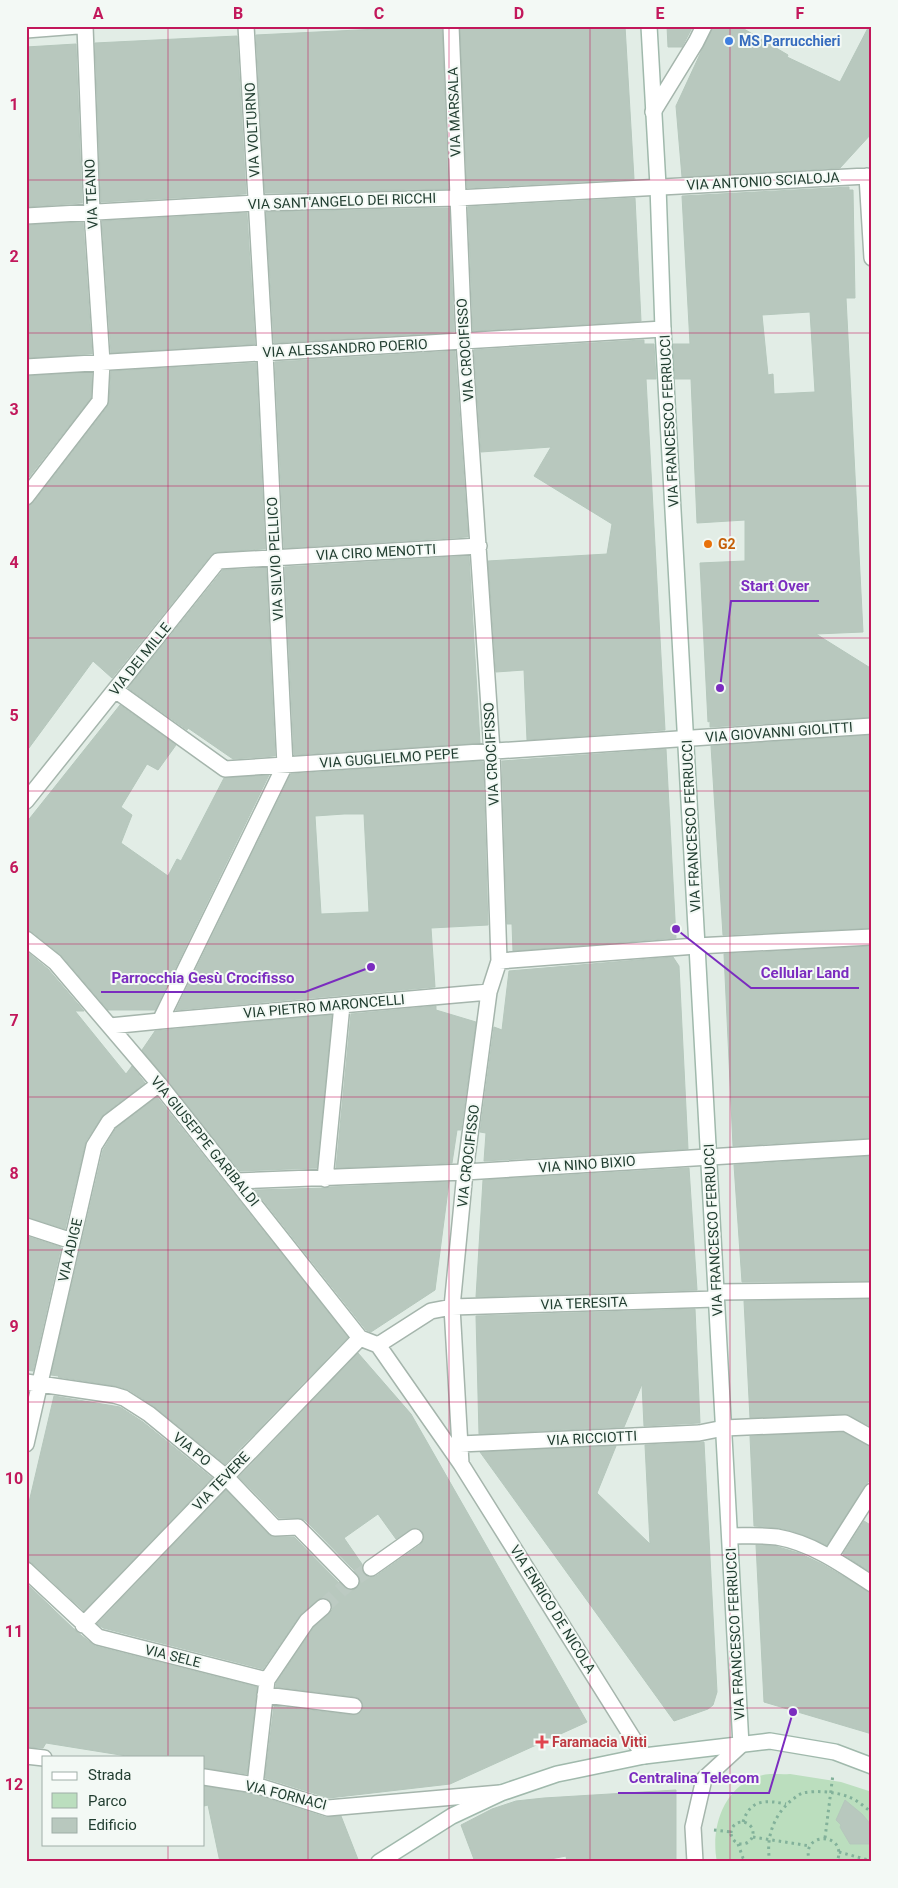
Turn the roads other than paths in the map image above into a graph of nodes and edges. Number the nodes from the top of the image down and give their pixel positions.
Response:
1 (78, 26) edge
2 (85, 26) edge
3 (246, 26) edge
4 (451, 26) edge
5 (649, 26) edge
6 (704, 26) edge
7 (26, 30) edge
8 (653, 112) junction
9 (870, 173) edge
10 (658, 186) junction
11 (457, 198) junction
12 (257, 202) junction
13 (92, 212) junction
14 (26, 216) edge
15 (872, 258) edge
16 (664, 329) junction
17 (464, 341) junction
18 (265, 353) junction
19 (102, 362) junction
20 (26, 368) edge
21 (26, 497) edge
22 (478, 546) junction
23 (274, 558) junction
24 (115, 690) junction
25 (872, 726) edge
26 (687, 738) junction
27 (492, 751) junction
28 (285, 765) junction
29 (26, 802) edge
30 (872, 937) edge
31 (26, 939) edge
32 (696, 946) junction
33 (500, 961) junction
34 (489, 992) junction
35 (342, 1005) junction
36 (160, 1021) junction
37 (110, 1026) junction
38 (159, 1084) junction
39 (872, 1147) edge
40 (709, 1157) junction
41 (464, 1172) junction
42 (325, 1179) junction
43 (237, 1182) junction
44 (26, 1226) edge
45 (72, 1241) junction
46 (872, 1290) edge
47 (716, 1296) junction
48 (452, 1308) junction
49 (360, 1338) junction
50 (378, 1345) junction
51 (33, 1383) edge
52 (724, 1428) junction
53 (872, 1438) edge
54 (26, 1444) edge
55 (460, 1444) junction
56 (461, 1464) junction
57 (226, 1477) junction
58 (872, 1491) edge
59 (730, 1536) junction
60 (415, 1537) dead end
61 (830, 1557) junction
62 (371, 1568) tunnel mouth
63 (26, 1570) edge
64 (352, 1581) dead end
65 (872, 1584) edge
66 (323, 1607) tunnel mouth
67 (83, 1625) junction
68 (266, 1688) junction
69 (354, 1706) dead end
70 (741, 1744) junction
71 (26, 1756) edge
72 (644, 1756) junction
73 (42, 1758) edge
74 (872, 1766) edge
75 (205, 1777) edge
76 (255, 1786) junction
77 (502, 1792) junction
78 (379, 1862) edge
79 (695, 1862) edge

1 - 7 street
2 - 13 street, VIA TEANO
3 - 12 street, VIA VOLTURNO
4 - 11 street, VIA MARSALA
5 - 8 street, VIA FRANCESCO FERRUCCI
6 - 8 street
8 - 10 street, VIA FRANCESCO FERRUCCI
9 - 10 street, VIA ANTONIO SCIALOJA
9 - 15 street
10 - 11 street, VIA SANT'ANGELO DEI RICCHI
10 - 16 street, VIA FRANCESCO FERRUCCI
11 - 12 street, VIA SANT'ANGELO DEI RICCHI
11 - 17 street, VIA CROCIFISSO
12 - 13 street, VIA SANT'ANGELO DEI RICCHI
12 - 18 street, VIA VOLTURNO
13 - 14 street, VIA SANT'ANGELO DEI RICCHI
13 - 19 street, VIA TEANO
16 - 17 street, VIA ALESSANDRO POERIO
16 - 26 street, VIA FRANCESCO FERRUCCI
17 - 18 street, VIA ALESSANDRO POERIO
17 - 22 street, VIA CROCIFISSO
18 - 19 street, VIA ALESSANDRO POERIO
18 - 23 street, VIA SILVIO PELLICO
19 - 20 street, VIA ALESSANDRO POERIO
19 - 21 street, VIA TEANO
22 - 23 street, VIA CIRO MENOTTI
22 - 27 street, VIA CROCIFISSO
23 - 24 street, VIA DEI MILLE
23 - 28 street, VIA SILVIO PELLICO
24 - 28 street, VIA GUGLIELMO PEPE
24 - 29 street, VIA DEI MILLE
25 - 26 street, VIA GIOVANNI GIOLITTI
26 - 27 street, VIA GUGLIELMO PEPE
26 - 32 street, VIA FRANCESCO FERRUCCI
27 - 28 street, VIA GUGLIELMO PEPE
27 - 33 street, VIA CROCIFISSO
28 - 36 street
30 - 32 street
31 - 37 street, VIA GIUSEPPE GARIBALDI
32 - 33 street
32 - 40 street, VIA FRANCESCO FERRUCCI
33 - 34 street, VIA CROCIFISSO
34 - 35 street, VIA PIETRO MARONCELLI
34 - 41 street, VIA CROCIFISSO
35 - 36 street, VIA PIETRO MARONCELLI
35 - 42 street
36 - 37 street, VIA PIETRO MARONCELLI
37 - 38 street, VIA GIUSEPPE GARIBALDI
38 - 43 street, VIA GIUSEPPE GARIBALDI
38 - 45 street, VIA ADIGE
39 - 40 street, VIA NINO BIXIO
40 - 41 street, VIA NINO BIXIO
40 - 47 street, VIA FRANCESCO FERRUCCI
41 - 42 street, VIA NINO BIXIO
41 - 48 street, VIA CROCIFISSO
42 - 43 street, VIA NINO BIXIO
43 - 49 street, VIA GIUSEPPE GARIBALDI
44 - 45 street
45 - 51 street, VIA ADIGE
46 - 47 street, VIA TERESITA
47 - 48 street, VIA TERESITA
47 - 52 street, VIA FRANCESCO FERRUCCI
48 - 50 street, VIA TERESITA
48 - 55 street, VIA CROCIFISSO
49 - 50 street
49 - 57 street, VIA TEVERE
50 - 56 street, VIA ENRICO DE NICOLA
51 - 54 street, VIA ADIGE
51 - 57 street, VIA PO
52 - 53 street, VIA RICCIOTTI
52 - 55 street, VIA RICCIOTTI
52 - 59 street, VIA FRANCESCO FERRUCCI
55 - 56 street, VIA CROCIFISSO
56 - 72 street, VIA ENRICO DE NICOLA
57 - 64 street, VIA PO
57 - 67 street, VIA TEVERE
58 - 61 street
59 - 61 street
59 - 70 street, VIA FRANCESCO FERRUCCI
60 - 62 street
61 - 65 street
63 - 67 street, VIA SELE
66 - 68 street
67 - 68 street, VIA SELE
68 - 69 street, VIA SELE
68 - 76 street
70 - 72 street
70 - 74 street
70 - 79 street
71 - 73 street
72 - 77 street
75 - 76 street, VIA FORNACI
76 - 77 street, VIA FORNACI
77 - 78 street

